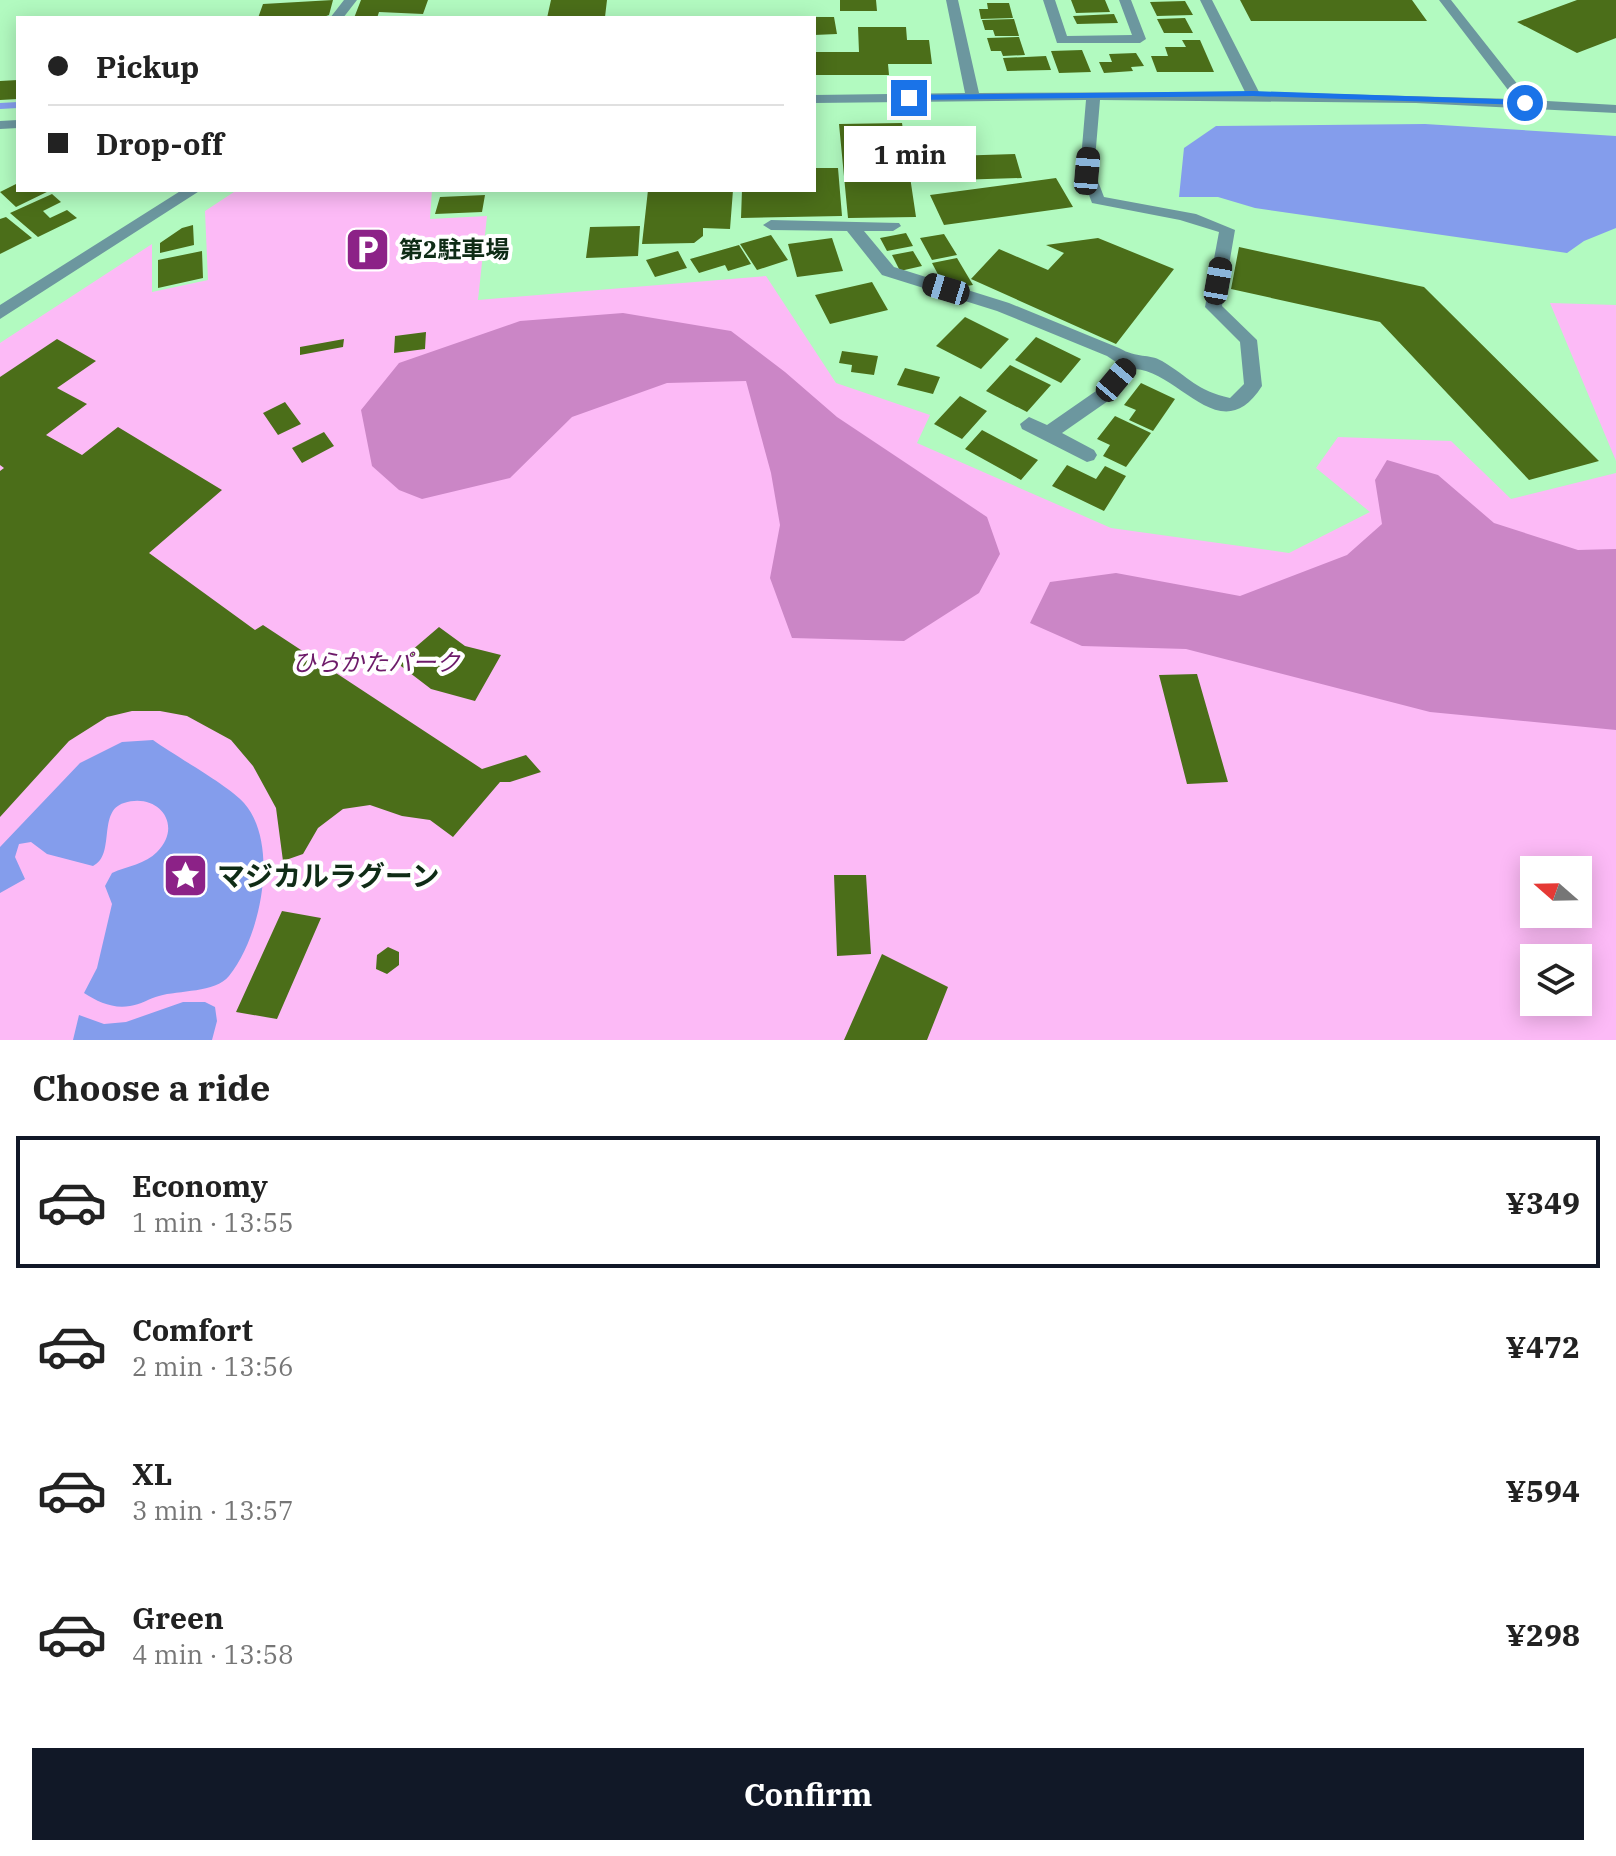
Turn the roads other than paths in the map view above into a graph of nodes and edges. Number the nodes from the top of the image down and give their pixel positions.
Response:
1 (351, 0) edge
2 (952, 0) edge
3 (1049, 0) edge
4 (1125, 0) edge
5 (1206, 0) edge
6 (1445, 0) edge
7 (338, 16) edge
8 (1253, 94) junction
9 (1093, 96) junction
10 (973, 97) junction
11 (816, 99) edge
12 (1525, 103) junction
13 (1616, 109) edge
14 (190, 192) edge
15 (771, 225) dead end
16 (852, 226) junction
17 (893, 226) dead end
18 (0, 313) edge
19 (1130, 363) junction
20 (1029, 424) dead end
21 (1048, 434) junction
22 (1087, 455) dead end

1 - 7 street
2 - 10 street
3 - 4 street
5 - 8 street
6 - 12 street
8 - 9 street
8 - 12 street
9 - 10 street
9 - 19 street
10 - 11 street
12 - 13 street
14 - 18 street
15 - 16 street
16 - 17 street
16 - 19 street
19 - 21 street
20 - 21 street
21 - 22 street

